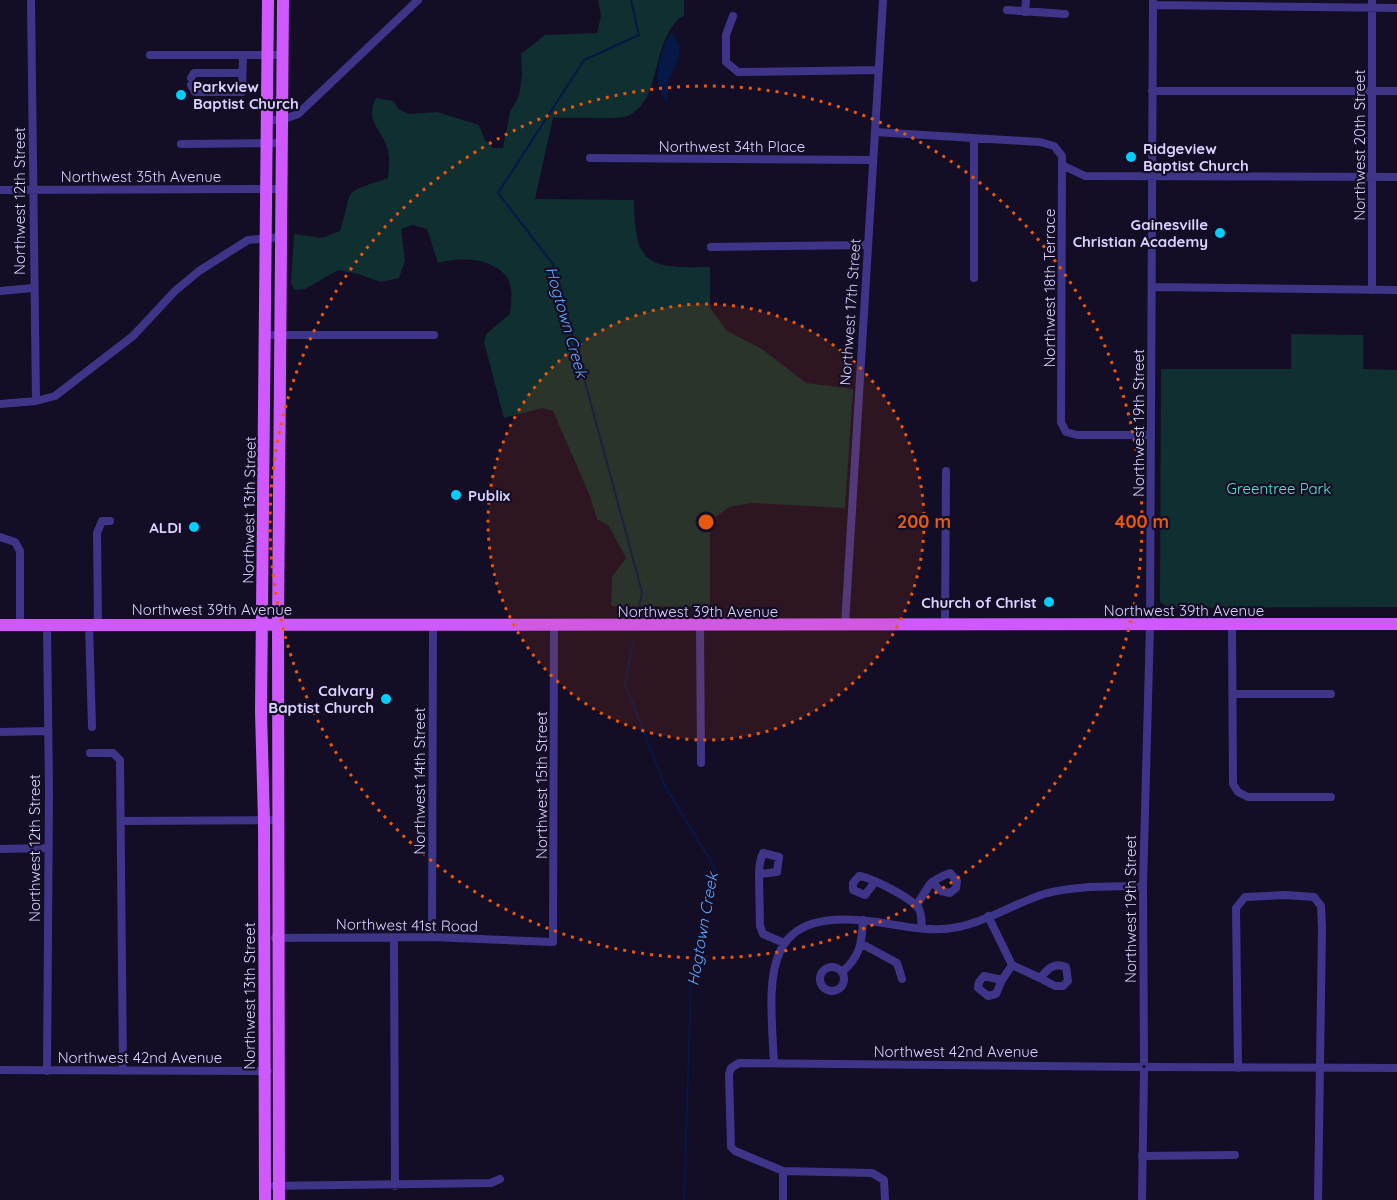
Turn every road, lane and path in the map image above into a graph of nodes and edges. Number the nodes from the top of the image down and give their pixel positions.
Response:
1 (32, 0) edge
2 (268, 0) edge
3 (283, 0) edge
4 (418, 0) edge
5 (883, 0) edge
6 (1026, 0) edge
7 (1153, 2) edge
8 (1372, 4) edge
9 (1397, 8) edge
10 (1007, 10) dead end
11 (1025, 12) junction
12 (1065, 14) dead end
13 (733, 16) dead end
14 (150, 55) dead end
15 (243, 55) junction
16 (268, 55) junction
17 (283, 55) junction
18 (878, 70) junction
19 (242, 73) junction
20 (1152, 91) junction
21 (1373, 91) junction
22 (1397, 92) edge
23 (267, 120) junction
24 (282, 120) junction
25 (875, 132) junction
26 (975, 140) junction
27 (267, 142) junction
28 (282, 142) junction
29 (181, 144) dead end
30 (591, 159) dead end
31 (873, 160) junction
32 (1064, 166) junction
33 (1152, 176) junction
34 (1373, 177) junction
35 (1397, 177) edge
36 (267, 189) junction
37 (282, 189) junction
38 (0, 190) edge
39 (32, 190) junction
40 (266, 237) junction
41 (282, 237) junction
42 (868, 245) junction
43 (711, 247) dead end
44 (974, 278) dead end
45 (1152, 287) junction
46 (33, 288) junction
47 (1372, 290) junction
48 (1397, 290) edge
49 (0, 291) edge
50 (266, 335) junction
51 (281, 335) junction
52 (434, 335) dead end
53 (36, 401) junction
54 (0, 404) edge
55 (1151, 435) junction
56 (946, 471) dead end
57 (110, 521) dead end
58 (0, 537) edge
59 (94, 624) junction
60 (262, 624) junction
61 (278, 624) junction
62 (1397, 624) edge
63 (0, 625) edge
64 (20, 625) junction
65 (47, 625) junction
66 (432, 625) junction
67 (845, 625) junction
68 (945, 625) junction
69 (1150, 625) junction
70 (1232, 625) junction
71 (554, 626) junction
72 (700, 626) junction
73 (1233, 694) junction
74 (1331, 694) dead end
75 (92, 727) dead end
76 (48, 731) junction
77 (0, 732) edge
78 (90, 753) dead end
79 (702, 763) dead end
80 (1331, 797) dead end
81 (264, 820) junction
82 (278, 820) junction
83 (122, 821) junction
84 (48, 848) junction
85 (0, 849) edge
86 (759, 874) dead end
87 (876, 882) dead end
88 (933, 882) dead end
89 (1143, 886) junction
90 (916, 906) junction
91 (988, 916) junction
92 (863, 920) junction
93 (922, 928) junction
94 (432, 937) junction
95 (264, 938) junction
96 (279, 938) junction
97 (394, 938) junction
98 (550, 942) joint
99 (784, 943) junction
100 (862, 944) junction
101 (1012, 965) junction
102 (842, 972) dead end
103 (1040, 978) dead end
104 (902, 979) dead end
105 (1002, 980) dead end
106 (774, 1063) junction
107 (1144, 1067) junction
108 (1238, 1068) junction
109 (1318, 1068) junction
110 (1397, 1068) edge
111 (0, 1070) edge
112 (47, 1071) junction
113 (123, 1071) junction
114 (265, 1071) junction
115 (279, 1071) junction
116 (1235, 1155) dead end
117 (1142, 1156) junction
118 (783, 1171) junction
119 (500, 1179) dead end
120 (266, 1186) junction
121 (279, 1186) junction
122 (395, 1186) junction
123 (265, 1200) edge
124 (279, 1200) edge
125 (783, 1200) edge
126 (885, 1200) edge
127 (1142, 1200) edge
128 (1318, 1200) edge

1 - 39 street, Northwest 12th Street
2 - 16 main road, Northwest 13th Street
3 - 17 main road, Northwest 13th Street
4 - 24 street
5 - 18 street, Northwest 17th Street
6 - 11 street
7 - 8 street
7 - 20 street, Northwest 19th Street
8 - 9 street
8 - 21 street, Northwest 20th Street
10 - 11 street
11 - 12 street
13 - 18 street
14 - 15 street
15 - 16 street
15 - 19 street
16 - 17 street
16 - 23 main road, Northwest 13th Street
17 - 24 main road, Northwest 13th Street
18 - 25 street, Northwest 17th Street
19 - 19 street
20 - 21 street
20 - 33 street, Northwest 19th Street
21 - 22 street
21 - 34 street, Northwest 20th Street
23 - 24 street
23 - 27 main road, Northwest 13th Street
24 - 28 main road, Northwest 13th Street
25 - 26 street
25 - 31 street, Northwest 17th Street
26 - 32 street, Northwest 18th Terrace
26 - 44 street
27 - 28 street
27 - 29 street
27 - 36 main road, Northwest 13th Street
28 - 37 main road, Northwest 13th Street
30 - 31 street, Northwest 34th Place
31 - 42 street, Northwest 17th Street
32 - 33 street
32 - 55 street, Northwest 18th Terrace
33 - 34 street
33 - 45 street, Northwest 19th Street
34 - 35 street
34 - 47 street, Northwest 20th Street
36 - 37 street, Northwest 35th Avenue
36 - 39 street, Northwest 35th Avenue
36 - 40 main road, Northwest 13th Street
37 - 41 main road, Northwest 13th Street
38 - 39 street, Northwest 35th Avenue
39 - 46 street, Northwest 12th Street
40 - 41 street
40 - 50 main road, Northwest 13th Street
40 - 53 street
41 - 51 main road, Northwest 13th Street
42 - 43 street
42 - 67 street, Northwest 17th Street
45 - 47 street
45 - 55 street, Northwest 19th Street
46 - 49 street
46 - 53 street, Northwest 12th Street
47 - 48 street
50 - 51 street
50 - 60 main road, Northwest 13th Street
51 - 52 street
51 - 61 main road, Northwest 13th Street
53 - 54 street
55 - 69 street, Northwest 19th Street
56 - 68 street
57 - 59 street
58 - 64 street
59 - 60 main road, Northwest 39th Avenue
59 - 65 main road, Northwest 39th Avenue
59 - 75 street
60 - 61 main road, Northwest 39th Avenue
60 - 81 main road, Northwest 13th Street
61 - 66 main road, Northwest 39th Avenue
61 - 82 main road, Northwest 13th Street
62 - 70 main road, Northwest 39th Avenue
63 - 64 main road, Northwest 39th Avenue
64 - 65 main road, Northwest 39th Avenue
65 - 76 street, Northwest 12th Street
66 - 71 main road, Northwest 39th Avenue
66 - 94 street, Northwest 14th Street
67 - 68 main road, Northwest 39th Avenue
67 - 72 main road, Northwest 39th Avenue
68 - 69 main road, Northwest 39th Avenue
69 - 70 main road, Northwest 39th Avenue
69 - 89 street, Northwest 19th Street
70 - 73 street
71 - 72 main road, Northwest 39th Avenue
71 - 98 street, Northwest 15th Street
72 - 79 street
73 - 74 street
73 - 80 street
76 - 77 street
76 - 84 street, Northwest 12th Street
78 - 83 street
81 - 82 street
81 - 83 street
81 - 95 main road, Northwest 13th Street
82 - 96 main road, Northwest 13th Street
83 - 113 street
84 - 85 street
84 - 112 street, Northwest 12th Street
86 - 99 street
87 - 90 street
88 - 90 street
89 - 91 street
89 - 107 street, Northwest 19th Street
90 - 93 street
91 - 93 street
91 - 101 street
92 - 93 street
92 - 99 street
92 - 100 street
94 - 97 street, Northwest 41st Road
94 - 98 street, Northwest 41st Road
95 - 96 street, Northwest 41st Road
95 - 114 main road, Northwest 13th Street
96 - 97 street, Northwest 41st Road
96 - 115 main road, Northwest 13th Street
97 - 122 street
99 - 106 street
100 - 102 street
100 - 104 street
101 - 103 street
101 - 105 street
106 - 107 street, Northwest 42nd Avenue
106 - 118 street, Northwest 42nd Avenue
107 - 108 street, Northwest 42nd Avenue
107 - 117 street, Northwest 19th Street
108 - 109 street, Northwest 42nd Avenue
108 - 109 street
109 - 110 street, Northwest 42nd Avenue
109 - 128 street
111 - 112 street, Northwest 42nd Avenue
112 - 113 street, Northwest 42nd Avenue
113 - 114 street, Northwest 42nd Avenue
114 - 115 street, Northwest 42nd Avenue
114 - 120 main road, Northwest 13th Street
115 - 121 main road, Northwest 13th Street
116 - 117 street
117 - 127 street, Northwest 19th Street
118 - 125 street
118 - 126 street
119 - 122 street
120 - 121 street
120 - 123 main road, Northwest 13th Street
121 - 122 street
121 - 124 main road, Northwest 13th Street

